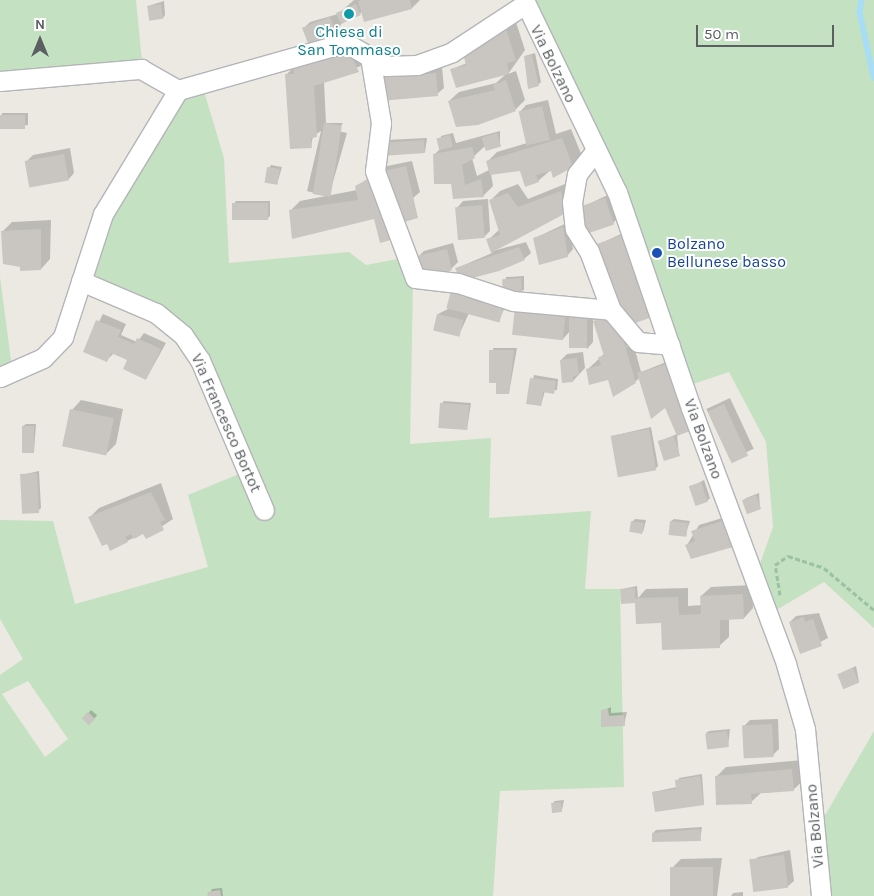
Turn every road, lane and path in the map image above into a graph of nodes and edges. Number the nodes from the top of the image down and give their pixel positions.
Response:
1 (525, 2) edge
2 (370, 57) junction
3 (0, 81) edge
4 (178, 90) junction
5 (596, 150) junction
6 (82, 281) junction
7 (611, 310) junction
8 (670, 346) junction
9 (0, 377) edge
10 (264, 510) dead end
11 (766, 609) junction
12 (874, 610) edge
13 (821, 896) edge

1 - 2 street
1 - 5 street, Via Bolzano
2 - 4 street
2 - 7 street
3 - 4 street
4 - 6 street
5 - 7 street
5 - 8 street, Via Bolzano
6 - 9 street
6 - 10 street, Via Francesco Bortot
7 - 8 street
8 - 11 street, Via Bolzano
11 - 12 path
11 - 13 street, Via Bolzano

